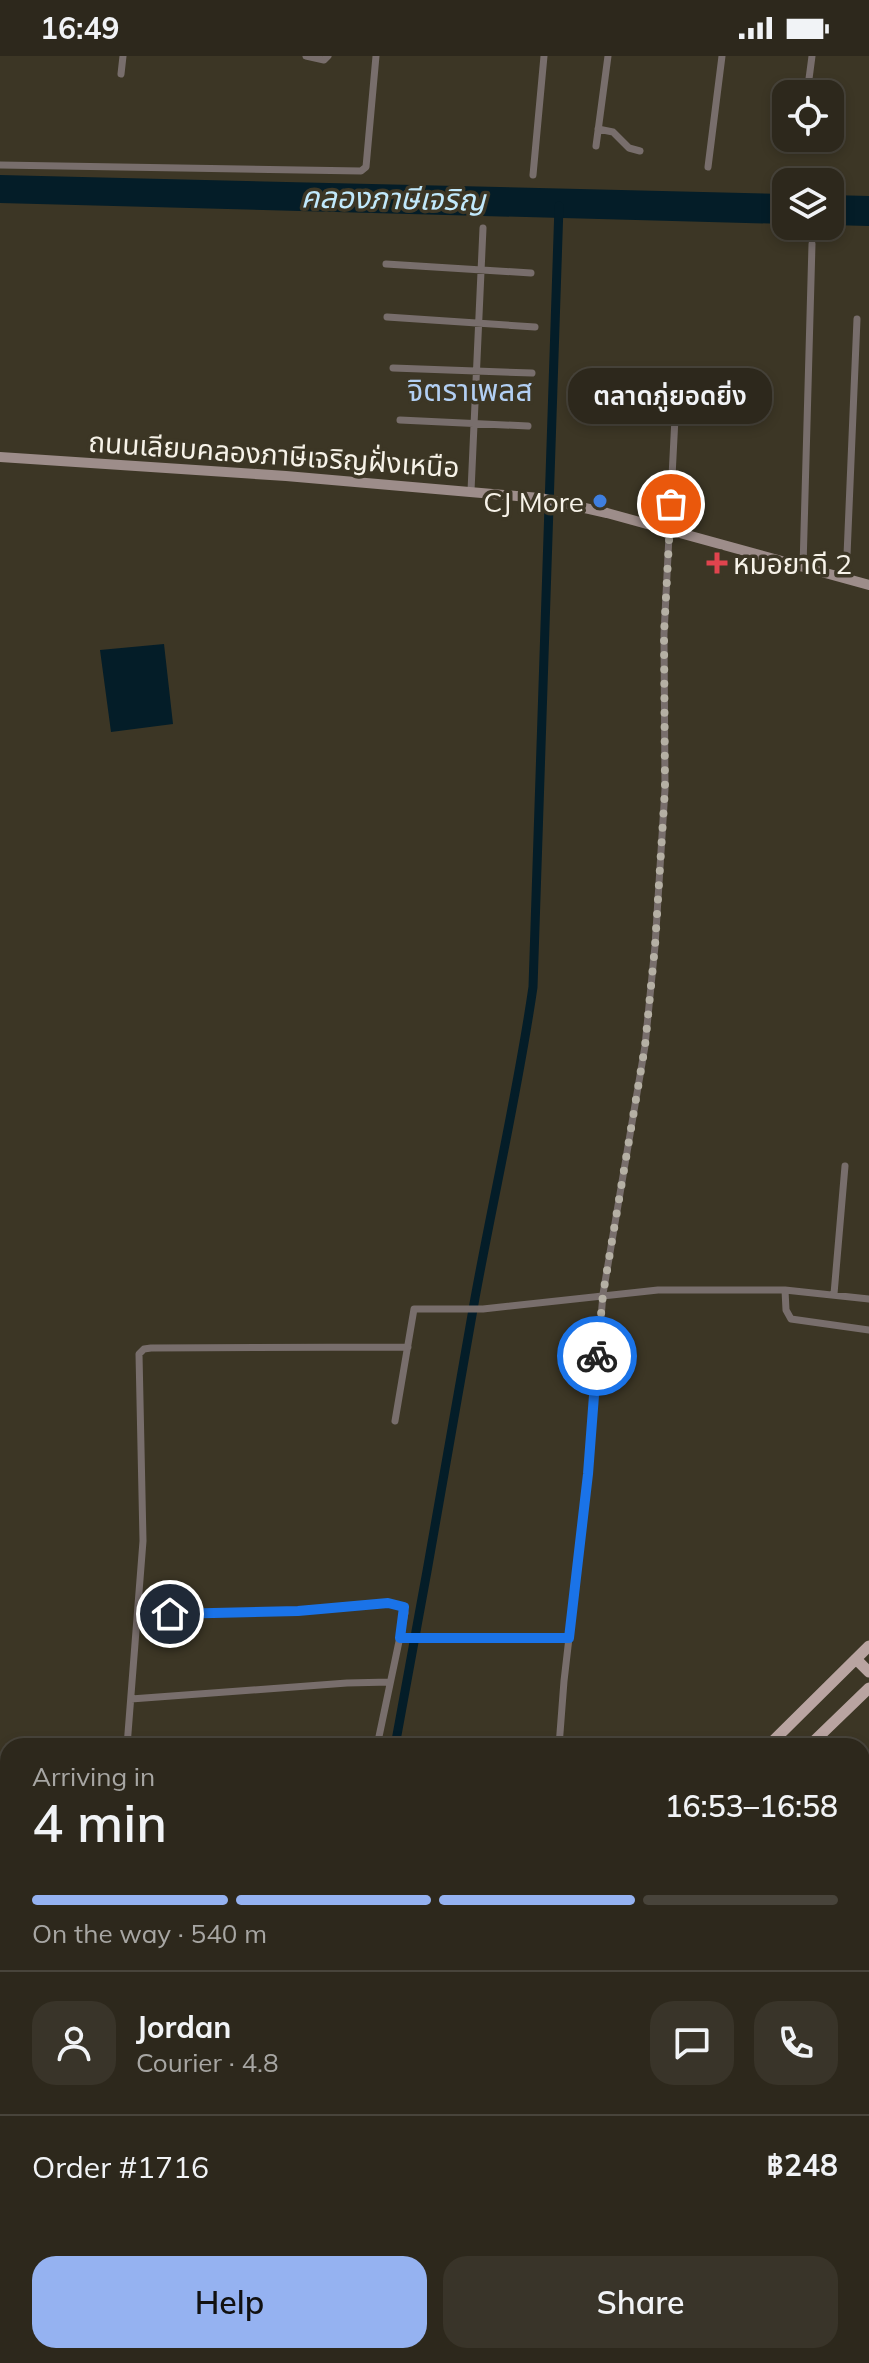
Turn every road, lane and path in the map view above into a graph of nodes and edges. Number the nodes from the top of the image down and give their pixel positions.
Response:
1 (123, 56) edge
2 (306, 56) edge
3 (328, 56) edge
4 (376, 56) edge
5 (544, 56) edge
6 (608, 56) edge
7 (722, 56) edge
8 (812, 56) edge
9 (121, 74) dead end
10 (809, 80) edge
11 (598, 129) junction
12 (596, 146) dead end
13 (640, 151) dead end
14 (0, 165) edge
15 (708, 167) dead end
16 (533, 175) dead end
17 (483, 228) dead end
18 (812, 244) dead end
19 (386, 264) dead end
20 (482, 270) junction
21 (531, 273) dead end
22 (387, 317) dead end
23 (857, 319) dead end
24 (480, 324) junction
25 (535, 327) dead end
26 (393, 368) dead end
27 (478, 373) junction
28 (532, 373) dead end
29 (676, 398) dead end
30 (400, 420) dead end
31 (476, 423) junction
32 (528, 426) dead end
33 (0, 457) edge
34 (471, 491) junction
35 (670, 531) junction
36 (803, 567) junction
37 (846, 579) junction
38 (869, 585) edge
39 (845, 1166) dead end
40 (785, 1290) junction
41 (603, 1294) junction
42 (834, 1294) junction
43 (869, 1299) edge
44 (869, 1330) edge
45 (408, 1347) junction
46 (395, 1421) dead end
47 (138, 1615) junction
48 (400, 1638) junction
49 (569, 1638) junction
50 (869, 1646) edge
51 (856, 1659) junction
52 (869, 1672) edge
53 (390, 1682) junction
54 (869, 1688) edge
55 (131, 1699) junction
56 (128, 1738) edge
57 (379, 1738) edge
58 (560, 1738) edge
59 (776, 1738) edge
60 (817, 1738) edge

1 - 9 street
2 - 3 street
4 - 14 street
5 - 16 street
6 - 11 street
7 - 15 street
8 - 10 street
11 - 12 street
11 - 13 street
17 - 20 street
18 - 36 street
19 - 20 street
20 - 21 street
20 - 24 street
22 - 24 street
23 - 37 street
24 - 25 street
24 - 27 street
26 - 27 street
27 - 28 street
27 - 31 street
29 - 35 street
30 - 31 street
31 - 32 street
31 - 34 street
33 - 34 main road, ถนนเลียบคลองภาษีเจริญฝั่งเหนือ
34 - 35 main road, ถนนเลียบคลองภาษีเจริญฝั่งเหนือ
35 - 36 main road, ถนนเลียบคลองภาษีเจริญฝั่งเหนือ
35 - 41 street
36 - 37 main road, ถนนเลียบคลองภาษีเจริญฝั่งเหนือ
37 - 38 main road, ถนนเลียบคลองภาษีเจริญฝั่งเหนือ
39 - 42 street
40 - 41 street
40 - 42 street
40 - 44 street
41 - 45 street
41 - 49 street
42 - 43 street
45 - 46 street
45 - 47 street
47 - 48 street
47 - 55 street
48 - 49 street
48 - 53 street
49 - 58 street
50 - 51 main road
51 - 52 main road
51 - 59 main road
53 - 55 street
53 - 57 street
54 - 60 main road
55 - 56 street

